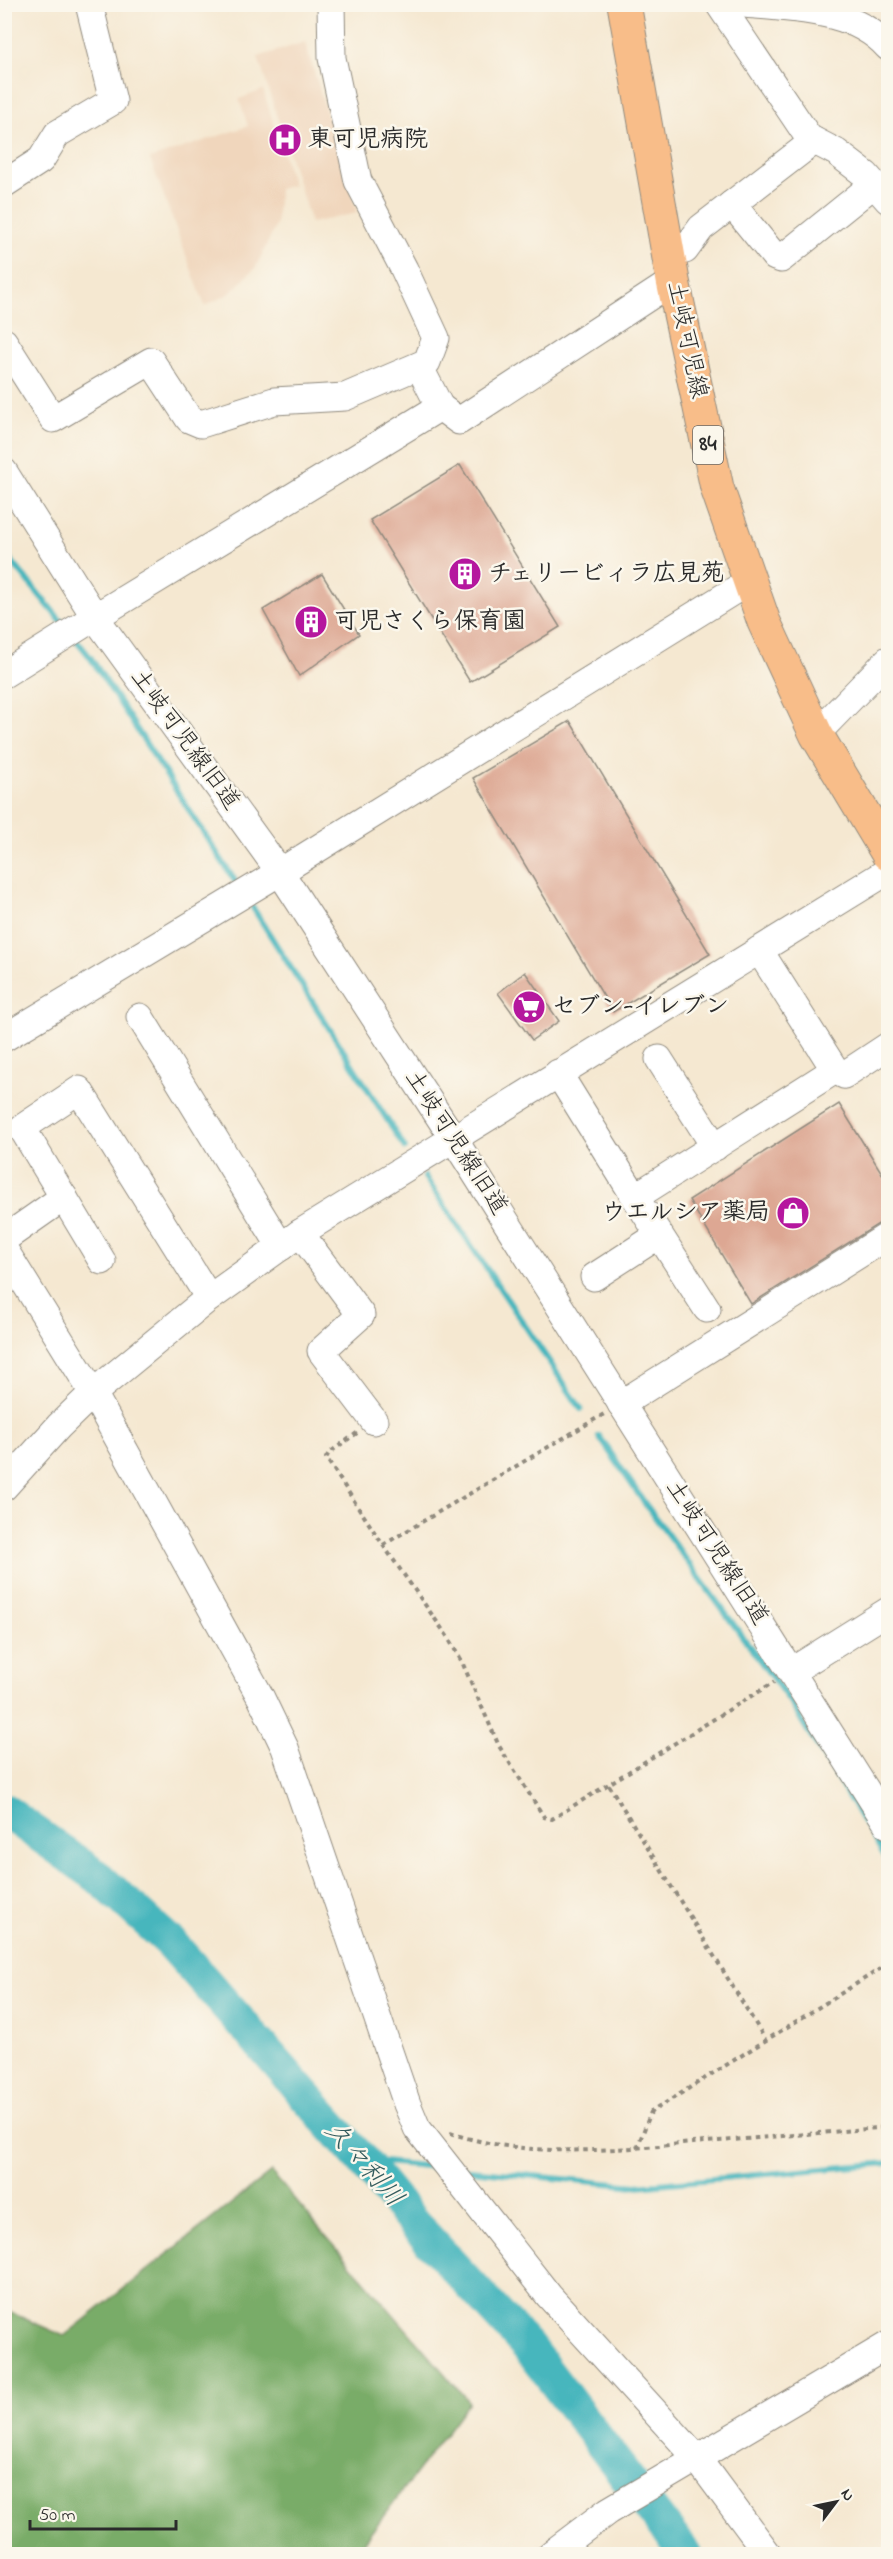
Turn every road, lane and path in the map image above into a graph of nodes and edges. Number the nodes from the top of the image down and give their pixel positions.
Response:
1 (89, 4) edge
2 (331, 4) edge
3 (624, 4) edge
4 (719, 4) edge
5 (745, 4) edge
6 (888, 47) edge
7 (814, 141) junction
8 (4, 184) edge
9 (881, 192) edge
10 (732, 204) junction
11 (670, 267) junction
12 (4, 342) edge
13 (419, 366) junction
14 (440, 407) junction
15 (4, 472) edge
16 (748, 582) junction
17 (78, 627) junction
18 (888, 660) edge
19 (4, 674) edge
20 (816, 734) junction
21 (888, 854) edge
22 (888, 871) edge
23 (280, 872) junction
24 (759, 950) junction
25 (140, 1017) dead end
26 (4, 1038) edge
27 (888, 1046) edge
28 (659, 1059) dead end
29 (835, 1070) junction
30 (558, 1073) junction
31 (453, 1138) junction
32 (715, 1147) junction
33 (64, 1197) junction
34 (635, 1197) junction
35 (660, 1235) junction
36 (888, 1236) edge
37 (4, 1239) edge
38 (290, 1240) junction
39 (4, 1249) edge
40 (102, 1261) dead end
41 (594, 1277) dead end
42 (209, 1298) junction
43 (707, 1309) dead end
44 (93, 1393) junction
45 (621, 1404) junction
46 (374, 1421) joint
47 (4, 1487) edge
48 (383, 1545) junction
49 (888, 1614) edge
50 (792, 1671) junction
51 (763, 1689) dead end
52 (609, 1785) junction
53 (888, 1825) edge
54 (888, 1964) edge
55 (765, 2039) junction
56 (888, 2127) edge
57 (421, 2133) junction
58 (637, 2148) junction
59 (888, 2345) edge
60 (689, 2461) junction
61 (552, 2554) edge
62 (768, 2554) edge

1 - 8 street
2 - 13 street
3 - 11 main road, 土岐可児線 / 84
4 - 7 street
5 - 6 street
7 - 9 street
7 - 10 street
9 - 10 street
10 - 11 street
11 - 14 street
11 - 16 main road, 土岐可児線 / 84
12 - 13 street
13 - 14 street
14 - 17 street
15 - 17 street, 土岐可児線旧道
16 - 20 main road, 土岐可児線 / 84
16 - 23 street
17 - 19 street
17 - 23 street, 土岐可児線旧道
18 - 20 street
20 - 21 main road, 土岐可児線 / 84
22 - 24 street
23 - 26 street
23 - 31 street, 土岐可児線旧道
24 - 29 street
24 - 30 street
25 - 38 street
27 - 29 street
28 - 32 street
29 - 32 street
30 - 31 street
30 - 34 street
31 - 38 street
31 - 45 street, 土岐可児線旧道
32 - 34 street
33 - 37 street
33 - 40 street
33 - 42 street
34 - 35 street
35 - 41 street
35 - 43 street
36 - 45 street
38 - 42 street
38 - 46 street
39 - 44 street
42 - 44 street
44 - 47 street
44 - 57 street
45 - 48 path
45 - 50 street, 土岐可児線旧道
46 - 48 path
48 - 52 path
49 - 50 street
50 - 53 street, 土岐可児線旧道
51 - 52 path
52 - 55 path
54 - 55 path
55 - 58 path
56 - 58 path
57 - 58 path
57 - 60 street
59 - 60 street
60 - 61 street
60 - 62 street

